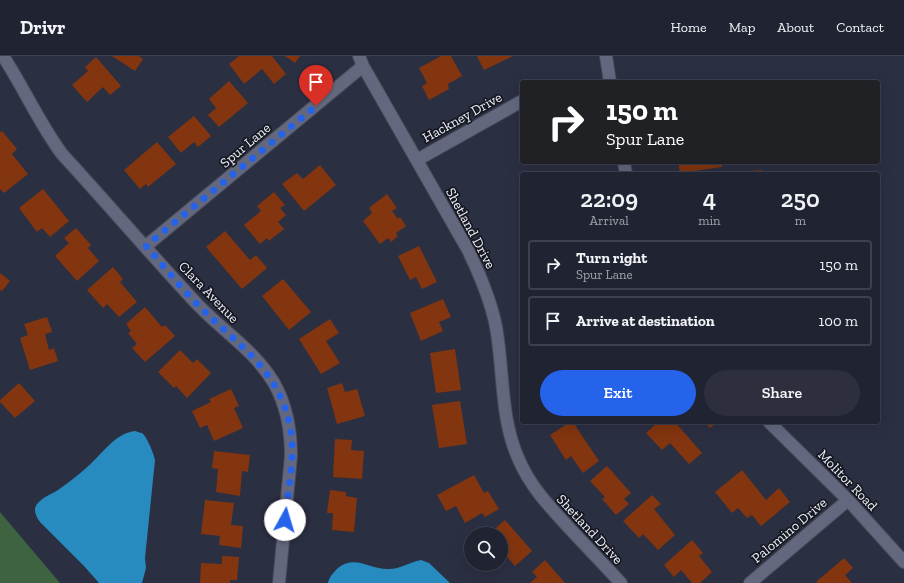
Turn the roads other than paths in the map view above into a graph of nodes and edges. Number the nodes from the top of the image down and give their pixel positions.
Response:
1 (3, 56) edge
2 (606, 56) edge
3 (361, 61) edge
4 (607, 80) edge
5 (520, 101) edge
6 (417, 160) junction
7 (146, 246) junction
8 (771, 424) edge
9 (848, 500) junction
10 (904, 562) edge
11 (279, 583) edge
12 (621, 583) edge
13 (750, 583) edge

1 - 7 street, Clara Avenue
2 - 4 street
3 - 6 street, Shetland Drive
3 - 7 street, Spur Lane
5 - 6 street, Hackney Drive
6 - 12 street, Shetland Drive
7 - 11 street, Clara Avenue
8 - 9 street, Molitor Road
9 - 10 street, Molitor Road
9 - 13 street, Palomino Drive

